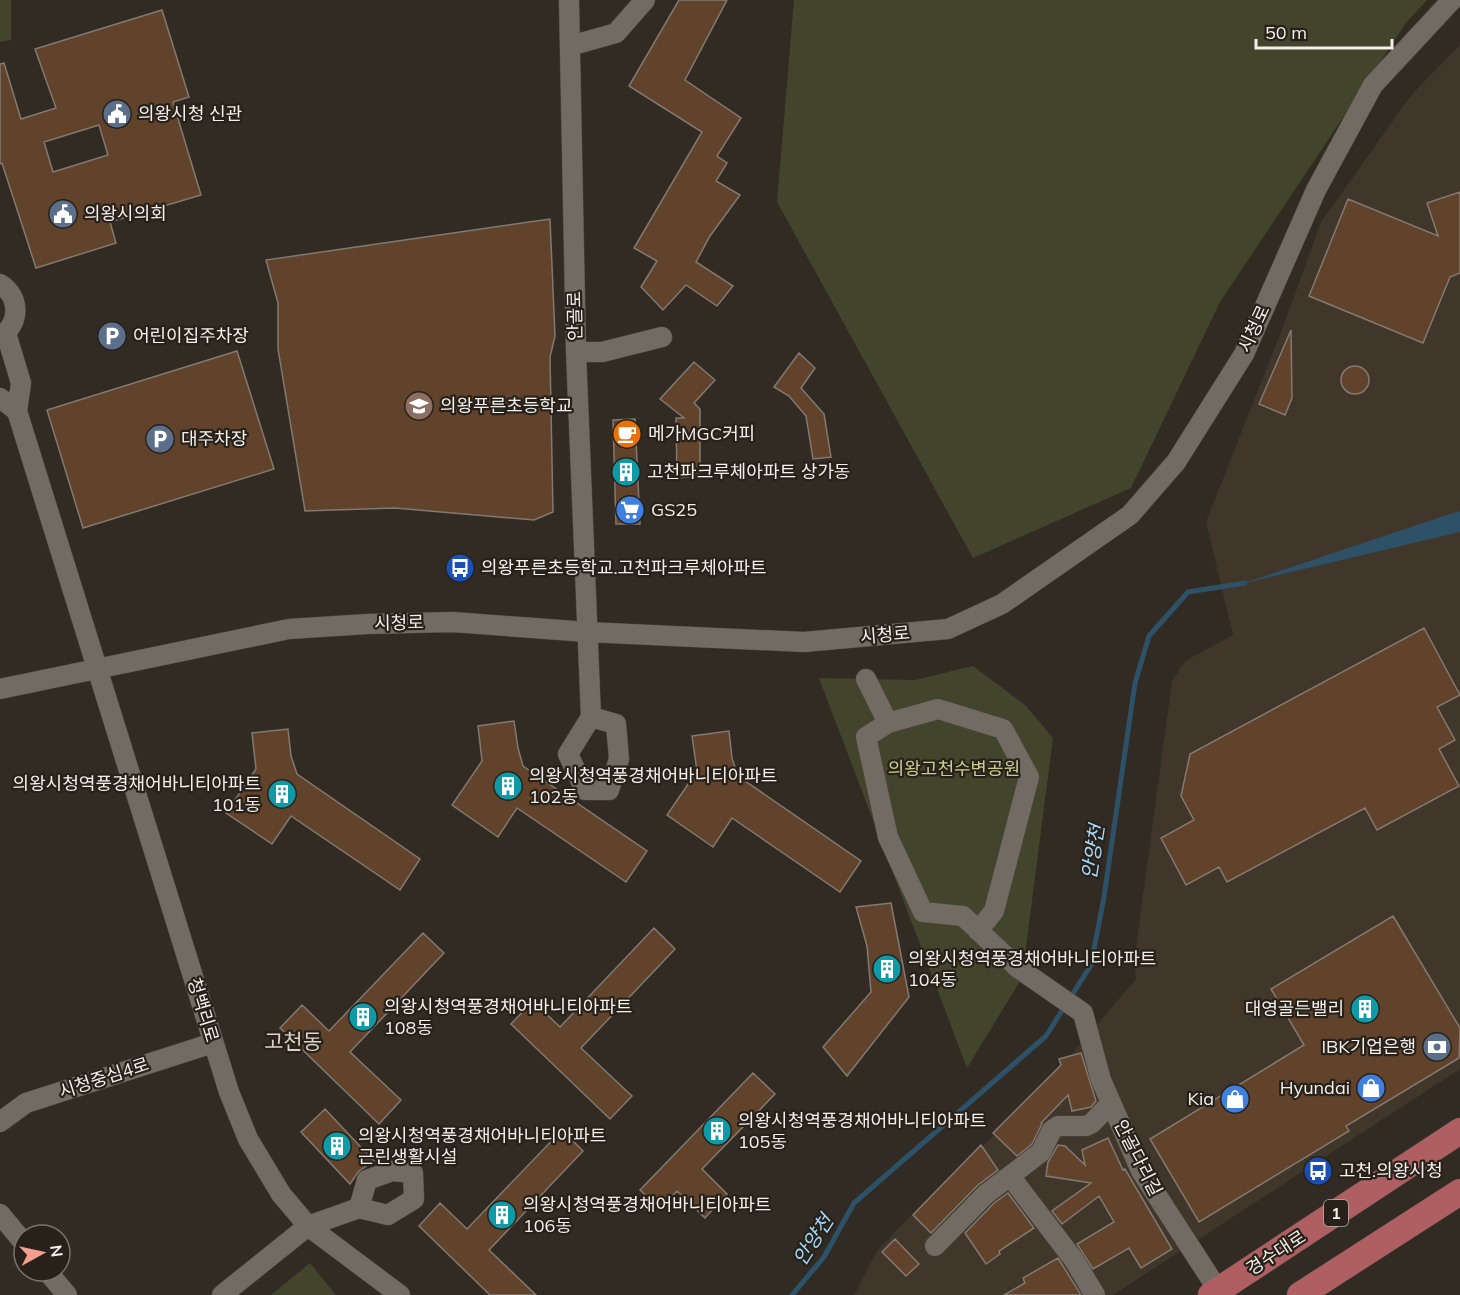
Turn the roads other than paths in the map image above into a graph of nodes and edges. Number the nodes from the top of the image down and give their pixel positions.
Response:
1 (569, 0) edge
2 (645, 0) edge
3 (1452, 0) edge
4 (570, 46) junction
5 (0, 284) edge
6 (3, 335) edge
7 (663, 337) dead end
8 (576, 352) junction
9 (0, 398) edge
10 (17, 411) junction
11 (587, 632) junction
12 (97, 668) junction
13 (866, 679) dead end
14 (0, 688) edge
15 (591, 717) dead end
16 (888, 723) junction
17 (978, 931) junction
18 (213, 1042) junction
19 (1111, 1103) junction
20 (0, 1122) edge
21 (1460, 1131) edge
22 (1010, 1176) junction
23 (1457, 1198) edge
24 (360, 1208) dead end
25 (0, 1214) edge
26 (308, 1226) junction
27 (12, 1228) edge
28 (935, 1246) dead end
29 (57, 1283) edge
30 (1215, 1293) edge
31 (67, 1295) edge
32 (222, 1295) edge
33 (400, 1295) edge
34 (1095, 1295) edge
35 (1300, 1295) edge

1 - 4 street, 안골로
2 - 4 street
3 - 11 street, 시청로
4 - 8 street, 안골로
5 - 6 street
6 - 10 street
7 - 8 street
8 - 11 street, 안골로
9 - 10 street
10 - 12 street, 청백리로
11 - 12 street, 시청로
11 - 15 street, 안골로
12 - 14 street, 시청로
12 - 18 street, 청백리로
13 - 16 street
16 - 17 street
16 - 17 street
17 - 19 street, 안골다리길
18 - 20 street, 시청중심4로
18 - 26 street, 청백리로
19 - 22 street
19 - 30 street, 안골다리길
21 - 30 main road, 경수대로 / 1
22 - 28 street
22 - 34 street
23 - 35 main road
24 - 26 street
25 - 27 street
26 - 32 street
26 - 33 street, 청백리로
29 - 31 street

